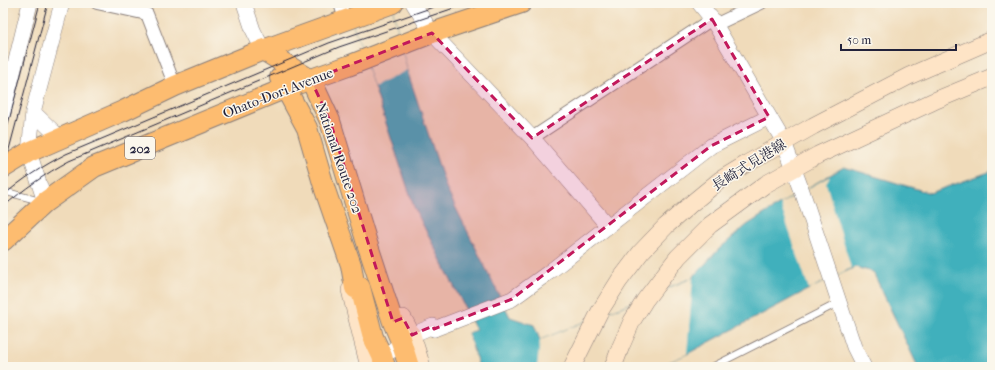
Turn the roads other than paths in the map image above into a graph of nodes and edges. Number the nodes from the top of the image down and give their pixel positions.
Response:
1 (30, 3) edge
2 (62, 3) edge
3 (97, 3) edge
4 (244, 3) edge
5 (393, 3) edge
6 (414, 3) edge
7 (522, 3) edge
8 (699, 3) edge
9 (761, 3) edge
10 (345, 14) edge
11 (714, 22) junction
12 (432, 33) junction
13 (992, 40) edge
14 (263, 50) junction
15 (992, 77) edge
16 (311, 80) junction
17 (175, 86) junction
18 (286, 88) junction
19 (33, 112) junction
20 (3, 114) edge
21 (769, 117) junction
22 (60, 138) junction
23 (532, 138) junction
24 (784, 142) junction
25 (29, 152) junction
26 (3, 168) edge
27 (794, 168) junction
28 (3, 191) edge
29 (45, 202) junction
30 (608, 226) junction
31 (3, 241) edge
32 (840, 302) junction
33 (434, 329) junction
34 (389, 356) edge
35 (416, 364) edge
36 (572, 367) edge
37 (613, 367) edge
38 (712, 367) edge
39 (864, 367) edge

1 - 20 street
2 - 19 street
3 - 17 street
4 - 14 street
5 - 10 highway
6 - 12 street
7 - 12 highway, Ohato-Dori Avenue / 202
8 - 11 street
9 - 11 street
10 - 14 highway
11 - 21 street
11 - 23 street
12 - 16 highway, Ohato-Dori Avenue / 202
12 - 23 street
13 - 24 main road, 長崎式見港線
14 - 16 highway
14 - 17 highway
14 - 18 highway, National Route 202
15 - 27 main road, 長崎式見港線
16 - 18 highway, Ohato-Dori Avenue / 202
16 - 34 highway, National Route 202
17 - 22 highway
18 - 29 highway, Ohato-Dori Avenue / 202
18 - 34 highway, National Route 202
19 - 22 street
19 - 25 street
21 - 24 street
21 - 30 street
22 - 25 highway
23 - 30 street
24 - 27 street
24 - 36 main road, 長崎式見港線
25 - 26 highway
25 - 29 street
27 - 32 street
27 - 37 main road, 長崎式見港線
28 - 29 lane
29 - 31 highway, 202
30 - 33 street
32 - 38 lane
32 - 39 street
33 - 34 street
33 - 35 street
34 - 35 highway, National Route 202

